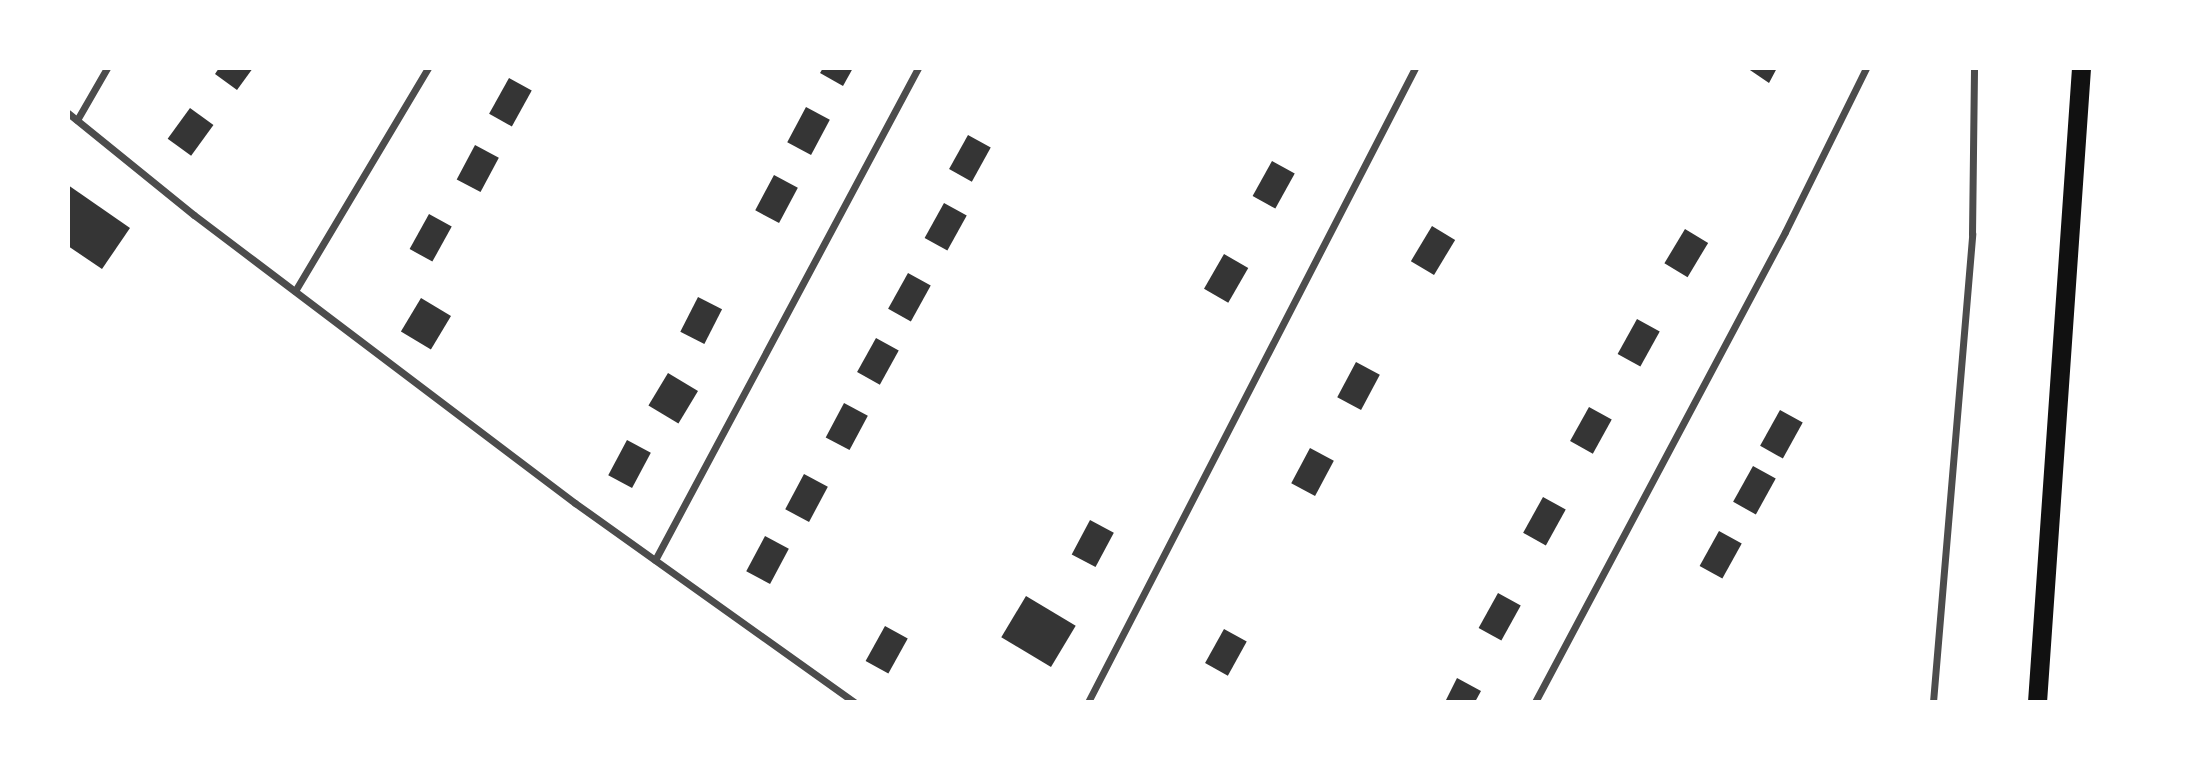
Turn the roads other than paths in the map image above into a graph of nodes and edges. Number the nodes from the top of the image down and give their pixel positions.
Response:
1 (107, 68) edge
2 (428, 68) edge
3 (918, 68) edge
4 (1415, 68) edge
5 (1866, 68) edge
6 (1974, 68) edge
7 (2081, 68) edge
8 (68, 113) edge
9 (77, 120) junction
10 (295, 291) junction
11 (655, 560) junction
12 (854, 702) edge
13 (1088, 702) edge
14 (1535, 702) edge
15 (1933, 702) edge
16 (2037, 702) edge

1 - 9 street
2 - 10 street
3 - 11 street
4 - 13 street
5 - 14 street
6 - 15 street
7 - 16 highway
8 - 9 street
9 - 10 street
10 - 11 street
11 - 12 street

